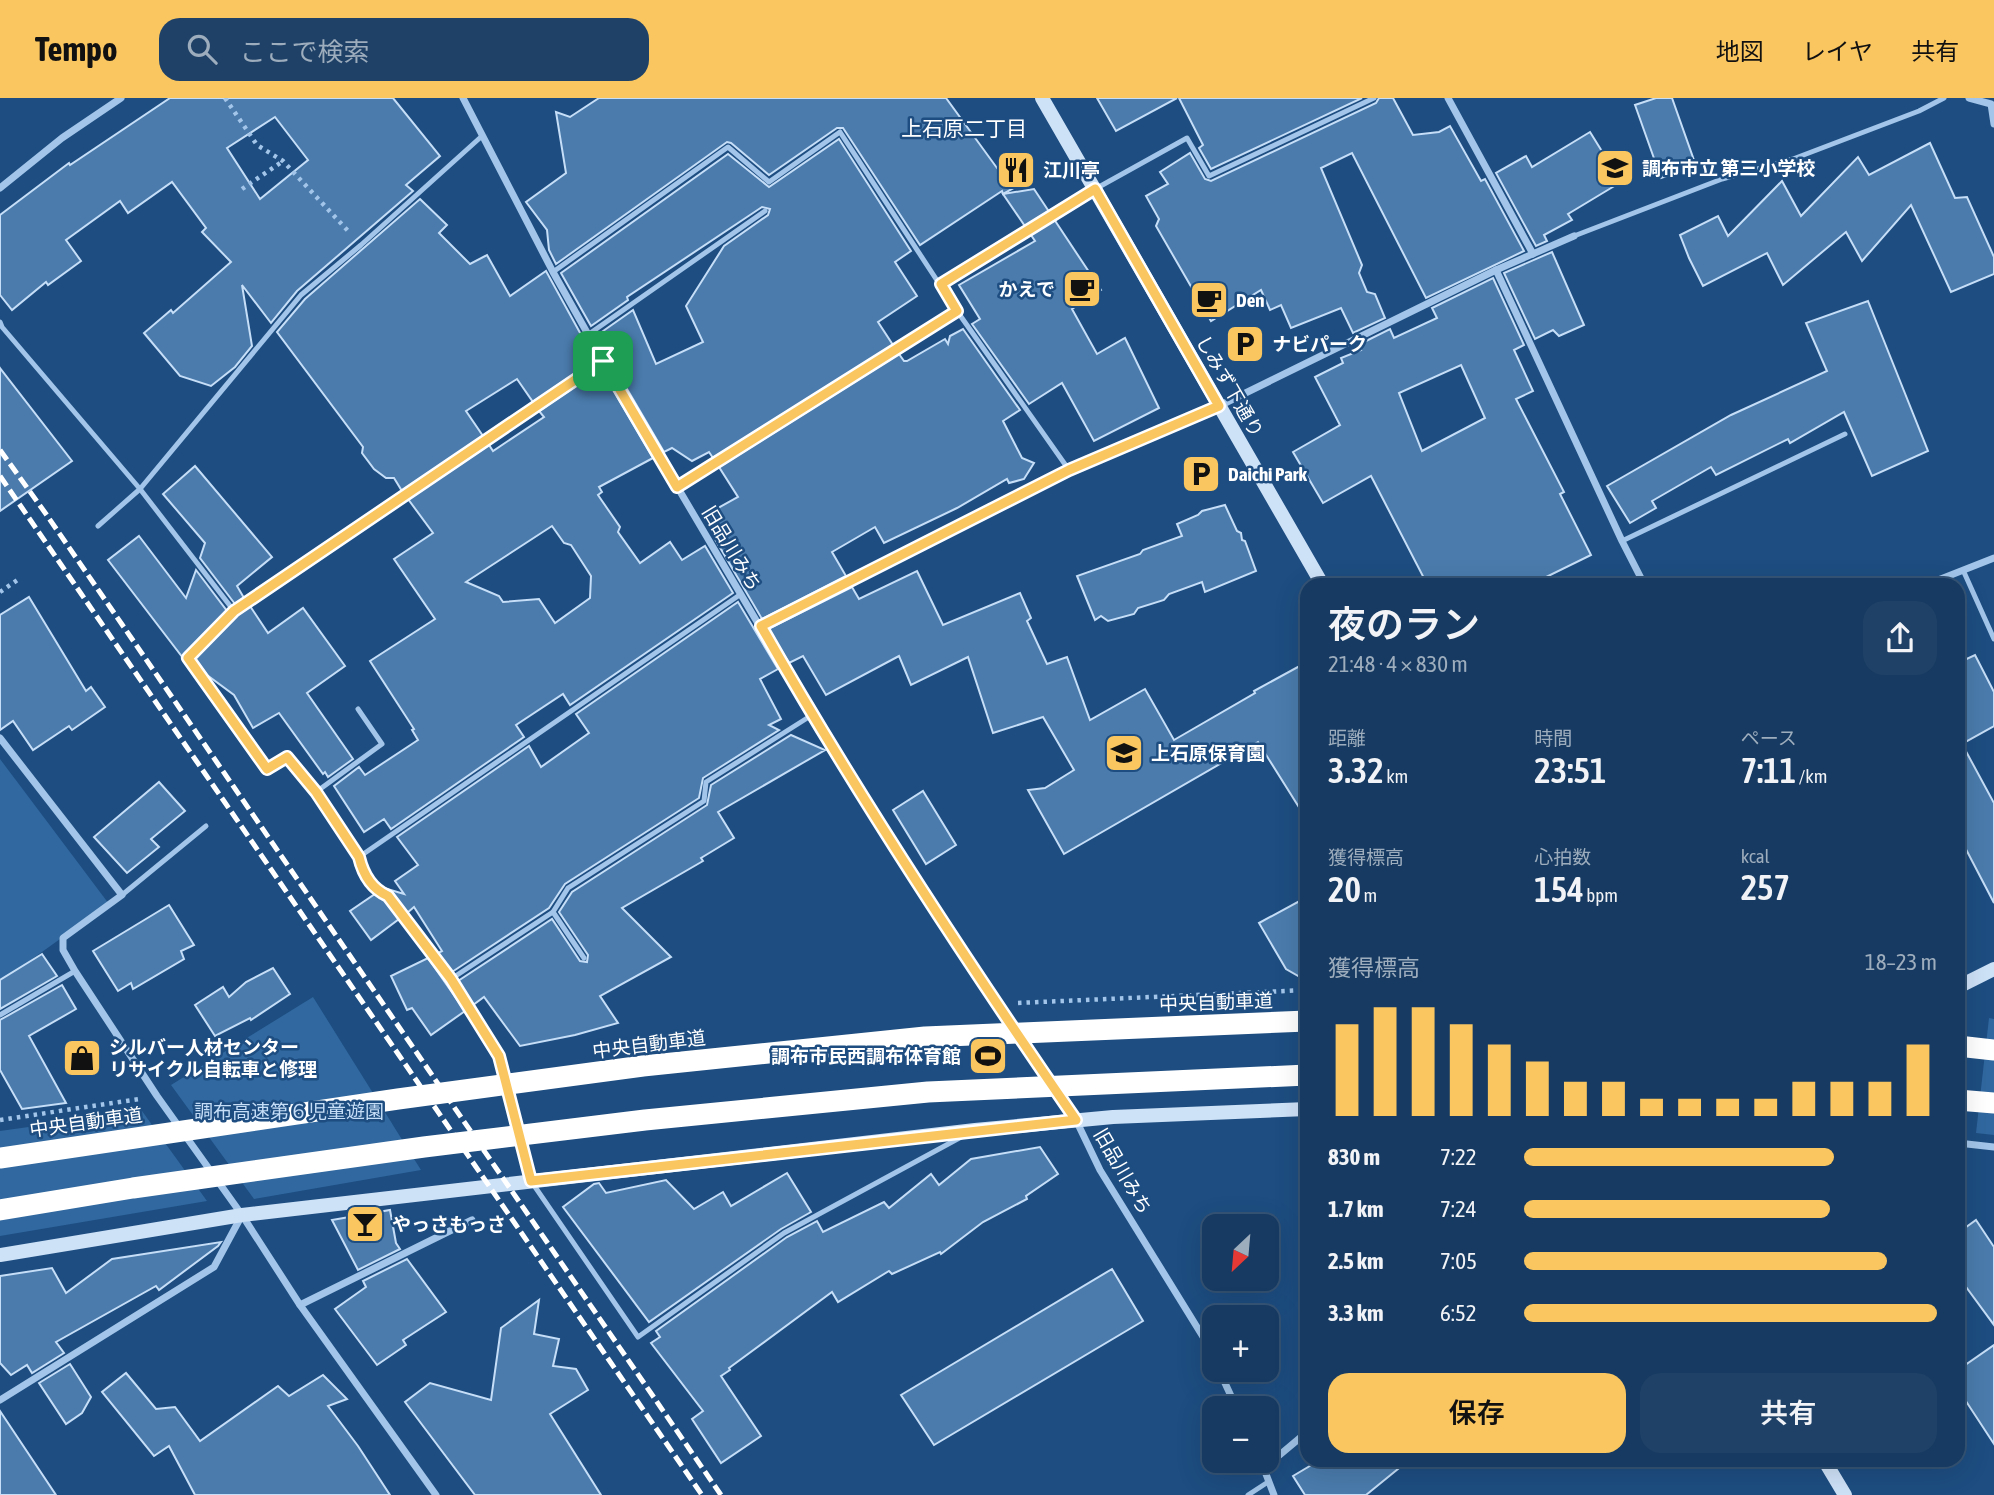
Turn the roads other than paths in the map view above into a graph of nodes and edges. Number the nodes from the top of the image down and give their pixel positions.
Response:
1 (121, 98) edge
2 (463, 98) edge
3 (1042, 98) edge
4 (1374, 98) edge
5 (1448, 98) edge
6 (1944, 98) edge
7 (1969, 98) edge
8 (1994, 124) edge
9 (482, 136) junction
10 (0, 188) edge
11 (1095, 189) junction
12 (765, 211) dead end
13 (1574, 236) joint
14 (1533, 254) junction
15 (1496, 270) junction
16 (554, 272) junction
17 (957, 311) junction
18 (0, 321) edge
19 (589, 334) junction
20 (603, 361) junction
21 (1219, 406) junction
22 (1845, 434) dead end
23 (1069, 470) junction
24 (677, 487) junction
25 (140, 489) junction
26 (98, 526) dead end
27 (1622, 541) junction
28 (1994, 558) edge
29 (1963, 570) junction
30 (1319, 578) edge
31 (1641, 578) edge
32 (1943, 578) edge
33 (741, 594) junction
34 (234, 611) junction
35 (761, 626) junction
36 (1994, 639) edge
37 (358, 709) dead end
38 (812, 715) junction
39 (0, 738) edge
40 (316, 792) junction
41 (206, 826) dead end
42 (359, 857) junction
43 (122, 895) junction
44 (553, 912) junction
45 (583, 958) dead end
46 (1994, 969) edge
47 (75, 971) junction
48 (451, 979) junction
49 (1965, 983) edge
50 (0, 1015) edge
51 (1300, 1021) edge
52 (1965, 1047) edge
53 (1994, 1050) edge
54 (1300, 1075) edge
55 (1965, 1101) edge
56 (1994, 1103) edge
57 (1300, 1109) edge
58 (1076, 1120) junction
59 (975, 1130) junction
60 (1965, 1144) edge
61 (1994, 1147) edge
62 (0, 1158) edge
63 (531, 1181) junction
64 (0, 1210) edge
65 (242, 1215) junction
66 (472, 1220) dead end
67 (0, 1255) edge
68 (300, 1305) junction
69 (1202, 1336) edge
70 (0, 1400) edge
71 (1300, 1437) edge
72 (1279, 1453) edge
73 (1828, 1467) edge
74 (1265, 1473) edge
75 (1268, 1482) junction
76 (436, 1495) edge
77 (1248, 1495) edge
78 (1274, 1495) edge
79 (1845, 1495) edge

1 - 10 street
2 - 9 street, 旧品川みち
3 - 11 street, しみず下通り
4 - 11 lane
5 - 14 street
6 - 13 lane
7 - 8 street
9 - 16 street, 旧品川みち
9 - 25 lane
11 - 21 street, しみず下通り
12 - 19 lane
13 - 14 street
14 - 15 street
15 - 21 street
15 - 27 street
16 - 17 lane
16 - 19 street, 旧品川みち
17 - 23 lane
17 - 24 lane
18 - 25 lane
19 - 20 street, 旧品川みち
20 - 24 street, 旧品川みち
20 - 34 lane
21 - 23 street
21 - 30 street, しみず下通り
22 - 27 lane
23 - 35 street
24 - 33 street, 旧品川みち
25 - 26 lane
25 - 34 lane
27 - 31 street
28 - 29 street
29 - 32 street
29 - 36 lane
33 - 35 street, 旧品川みち
33 - 42 lane
34 - 40 lane
35 - 38 street, 旧品川みち
37 - 40 lane
38 - 44 lane
38 - 58 street, 旧品川みち
39 - 43 street
40 - 42 lane
41 - 43 lane
42 - 48 lane
43 - 47 street
44 - 45 lane
44 - 48 lane
46 - 49 street
47 - 50 lane
47 - 65 street
48 - 63 lane
51 - 62 highway, 中央自動車道, bridge
52 - 53 highway
54 - 64 highway, bridge
55 - 56 highway
57 - 58 street
58 - 59 street
58 - 69 street, 旧品川みち
59 - 63 street
59 - 63 lane
60 - 61 street
63 - 65 street
65 - 67 street
65 - 68 street
65 - 70 street
66 - 68 street
68 - 76 street
71 - 72 street
73 - 79 street
74 - 75 street
75 - 77 lane
75 - 78 street

